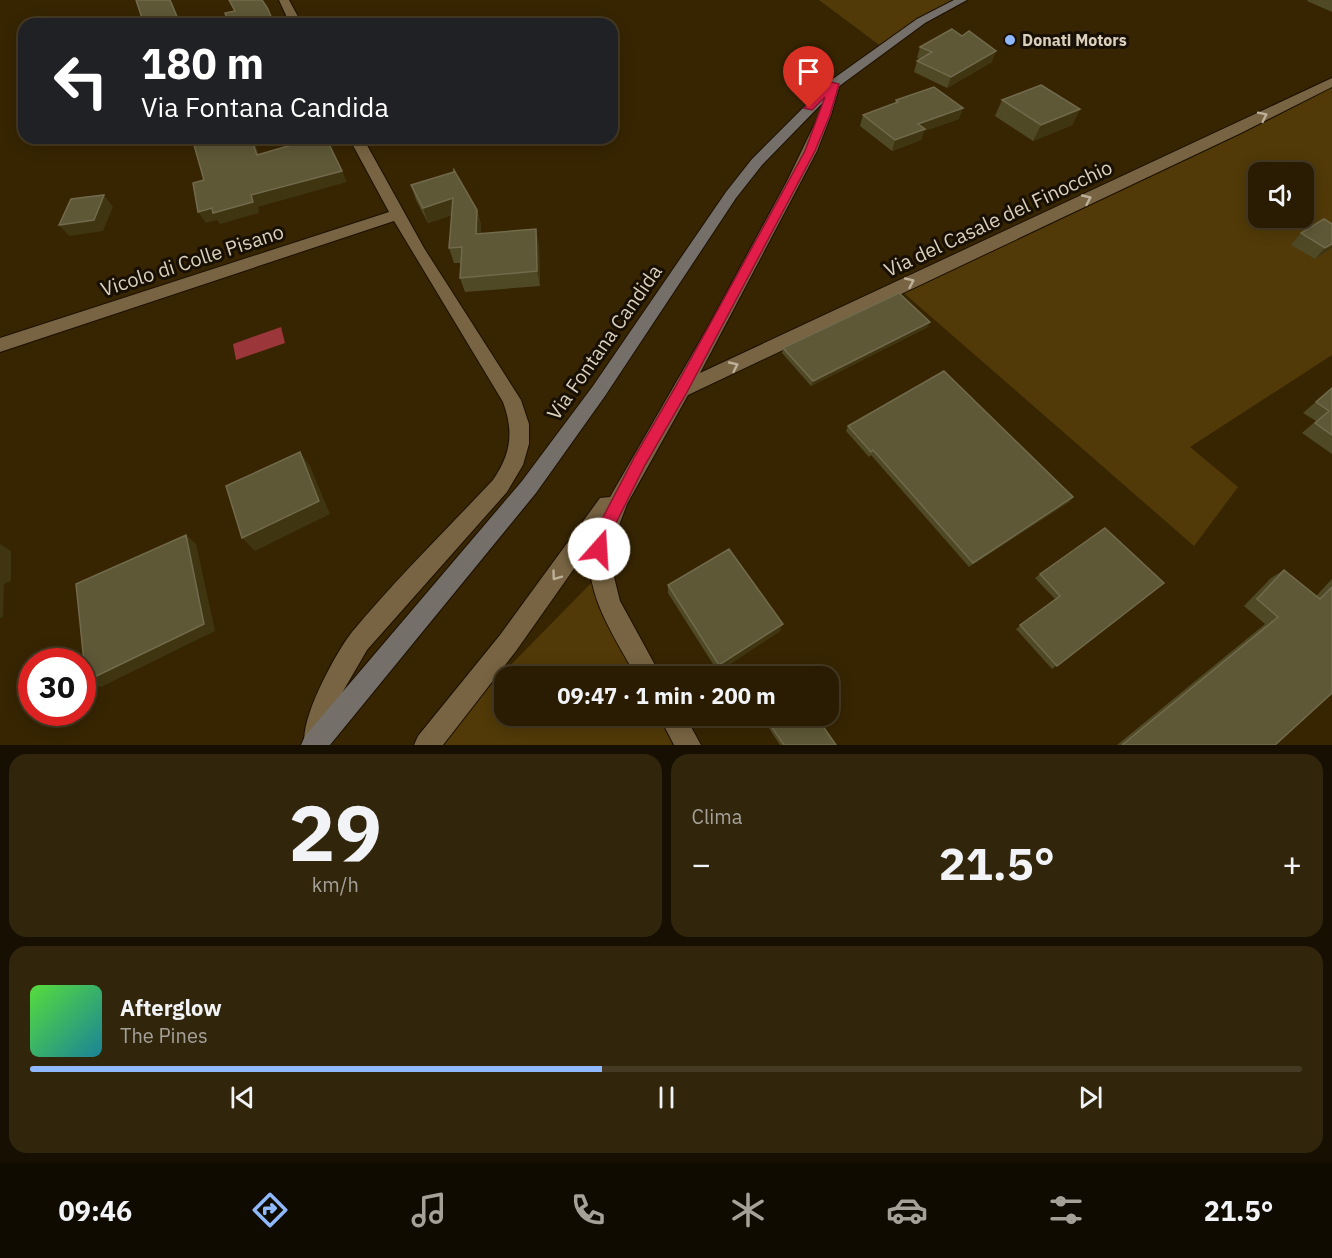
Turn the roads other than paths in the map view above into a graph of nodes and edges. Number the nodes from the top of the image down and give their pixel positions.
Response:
1 (284, 0) edge
2 (962, 0) edge
3 (293, 18) edge
4 (1332, 82) edge
5 (834, 84) junction
6 (359, 144) edge
7 (397, 215) junction
8 (0, 345) edge
9 (681, 390) junction
10 (640, 460) junction
11 (644, 666) edge
12 (677, 726) edge
13 (315, 744) edge
14 (427, 745) edge
15 (688, 745) edge

1 - 3 street
2 - 5 main road, Via Fontana Candida
9 -> 4 street, Via del Casale del Finocchio
5 - 9 street
5 - 13 main road, Via Fontana Candida
6 - 7 street
7 - 8 street, Vicolo di Colle Pisano
7 - 13 street
9 - 10 street
10 - 11 street
10 -> 14 street
12 - 15 street

